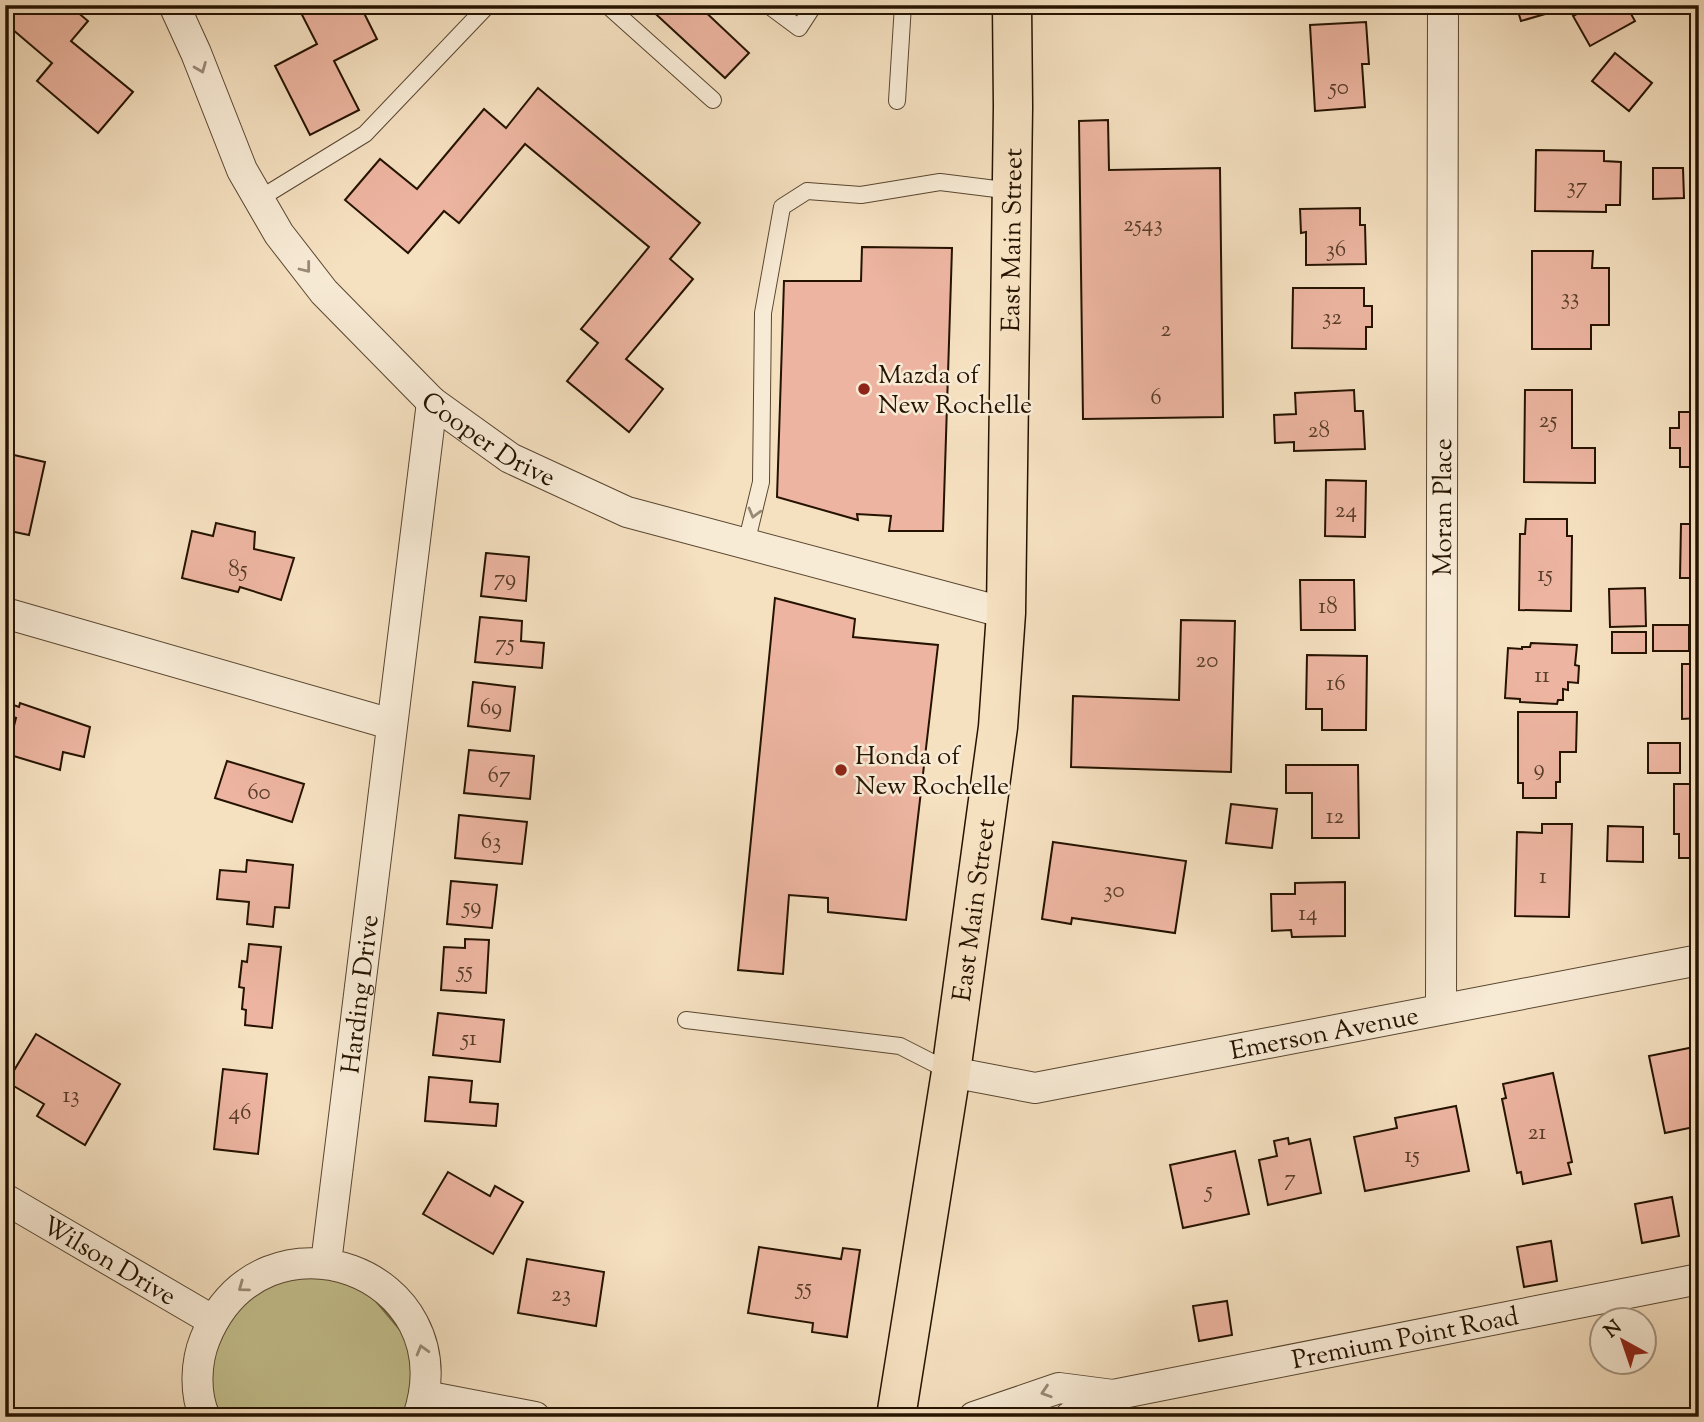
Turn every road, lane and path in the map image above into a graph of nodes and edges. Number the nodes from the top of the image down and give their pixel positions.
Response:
1 (174, 5) edge
2 (488, 5) edge
3 (607, 5) edge
4 (768, 5) edge
5 (814, 5) edge
6 (903, 5) edge
7 (1012, 5) edge
8 (1443, 5) edge
9 (713, 100) dead end
10 (897, 101) dead end
11 (1012, 191) junction
12 (259, 199) junction
13 (432, 402) junction
14 (746, 544) junction
15 (1006, 612) junction
16 (5, 613) edge
17 (391, 724) junction
18 (1699, 960) edge
19 (1441, 1009) junction
20 (686, 1020) dead end
21 (951, 1072) junction
22 (5, 1199) edge
23 (326, 1263) junction
24 (1699, 1279) edge
25 (212, 1320) junction
26 (1113, 1395) junction
27 (422, 1407) edge
28 (198, 1415) edge
29 (536, 1417) edge
30 (896, 1417) edge
31 (974, 1417) edge
32 (1070, 1417) edge

1 -> 12 street, Cooper Drive
2 - 12 lane
3 - 9 lane
4 - 5 lane
6 - 10 lane
7 - 11 main road, East Main Street
8 - 19 street, Moran Place
11 -> 14 lane
11 - 15 main road, East Main Street
12 -> 13 street, Cooper Drive
13 - 14 street, Cooper Drive
13 - 17 street, Harding Drive
14 - 15 street, Cooper Drive
15 - 21 main road, East Main Street
16 - 17 street
17 - 23 street, Harding Drive
18 - 19 street, Emerson Avenue
19 - 21 street, Emerson Avenue
20 - 21 lane
21 - 30 main road, East Main Street
22 - 25 street, Wilson Drive
23 -> 25 street
27 -> 23 street
24 - 26 street, Premium Point Road
25 - 28 street
26 -> 31 street, Premium Point Road
26 - 32 street, Premium Point Road
27 - 29 street

